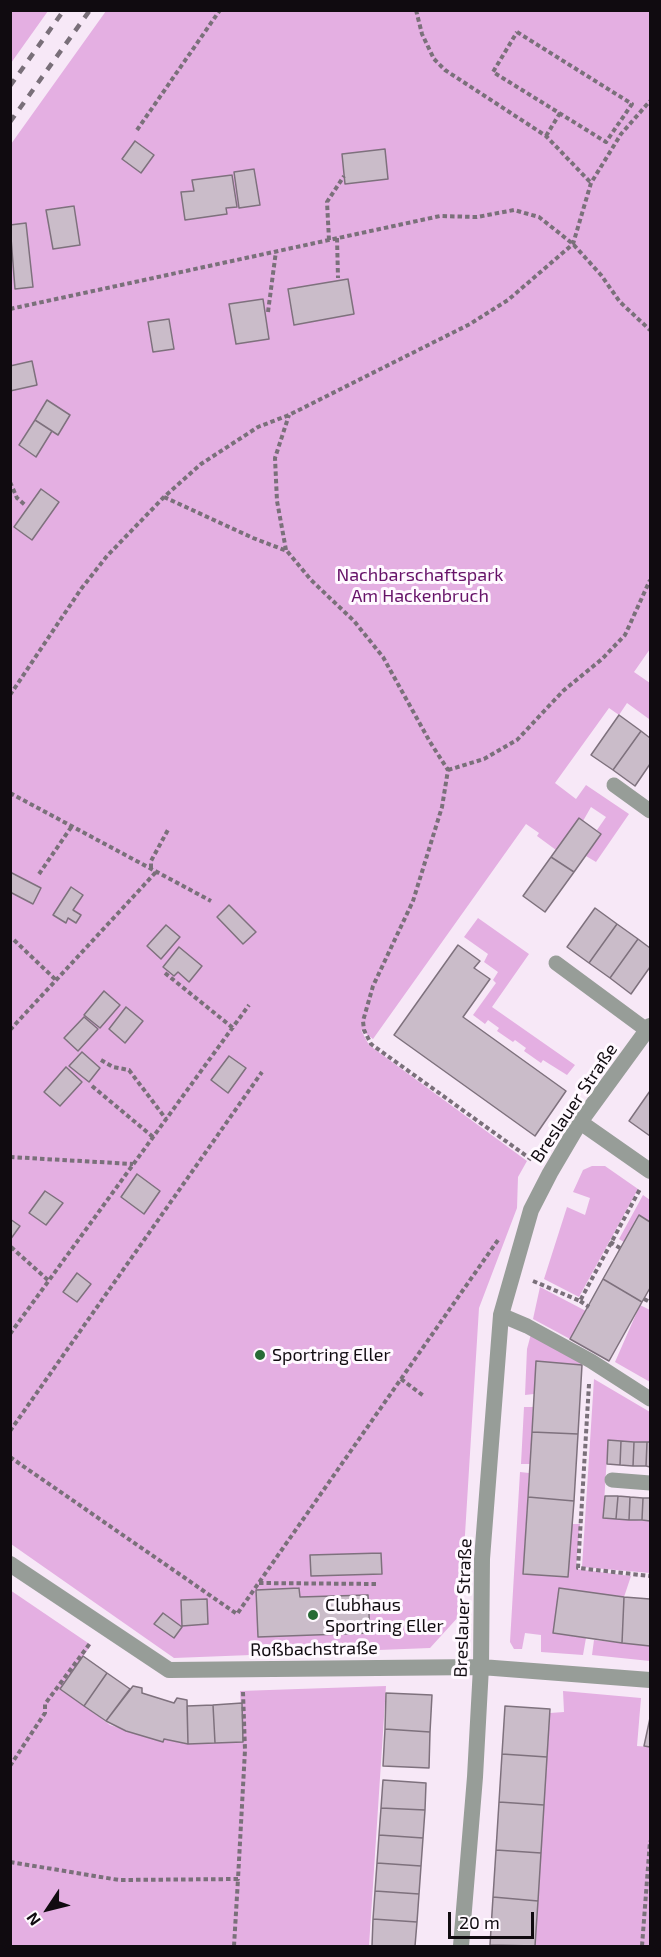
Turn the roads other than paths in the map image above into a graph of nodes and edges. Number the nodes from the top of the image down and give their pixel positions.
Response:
1 (614, 785) dead end
2 (651, 811) edge
3 (556, 963) dead end
4 (649, 1029) edge
5 (580, 1122) junction
6 (651, 1172) edge
7 (501, 1315) junction
8 (651, 1399) edge
9 (612, 1480) dead end
10 (651, 1483) edge
11 (10, 1564) edge
12 (481, 1667) junction
13 (651, 1680) edge
14 (461, 1947) edge

1 - 2 lane
3 - 4 lane
4 - 5 street, Breslauer Straße
5 - 6 street
5 - 7 street, Breslauer Straße
7 - 8 lane
7 - 12 street, Breslauer Straße
9 - 10 lane
11 - 12 street, Roßbachstraße
12 - 13 street, Roßbachstraße
12 - 14 street, Breslauer Straße

